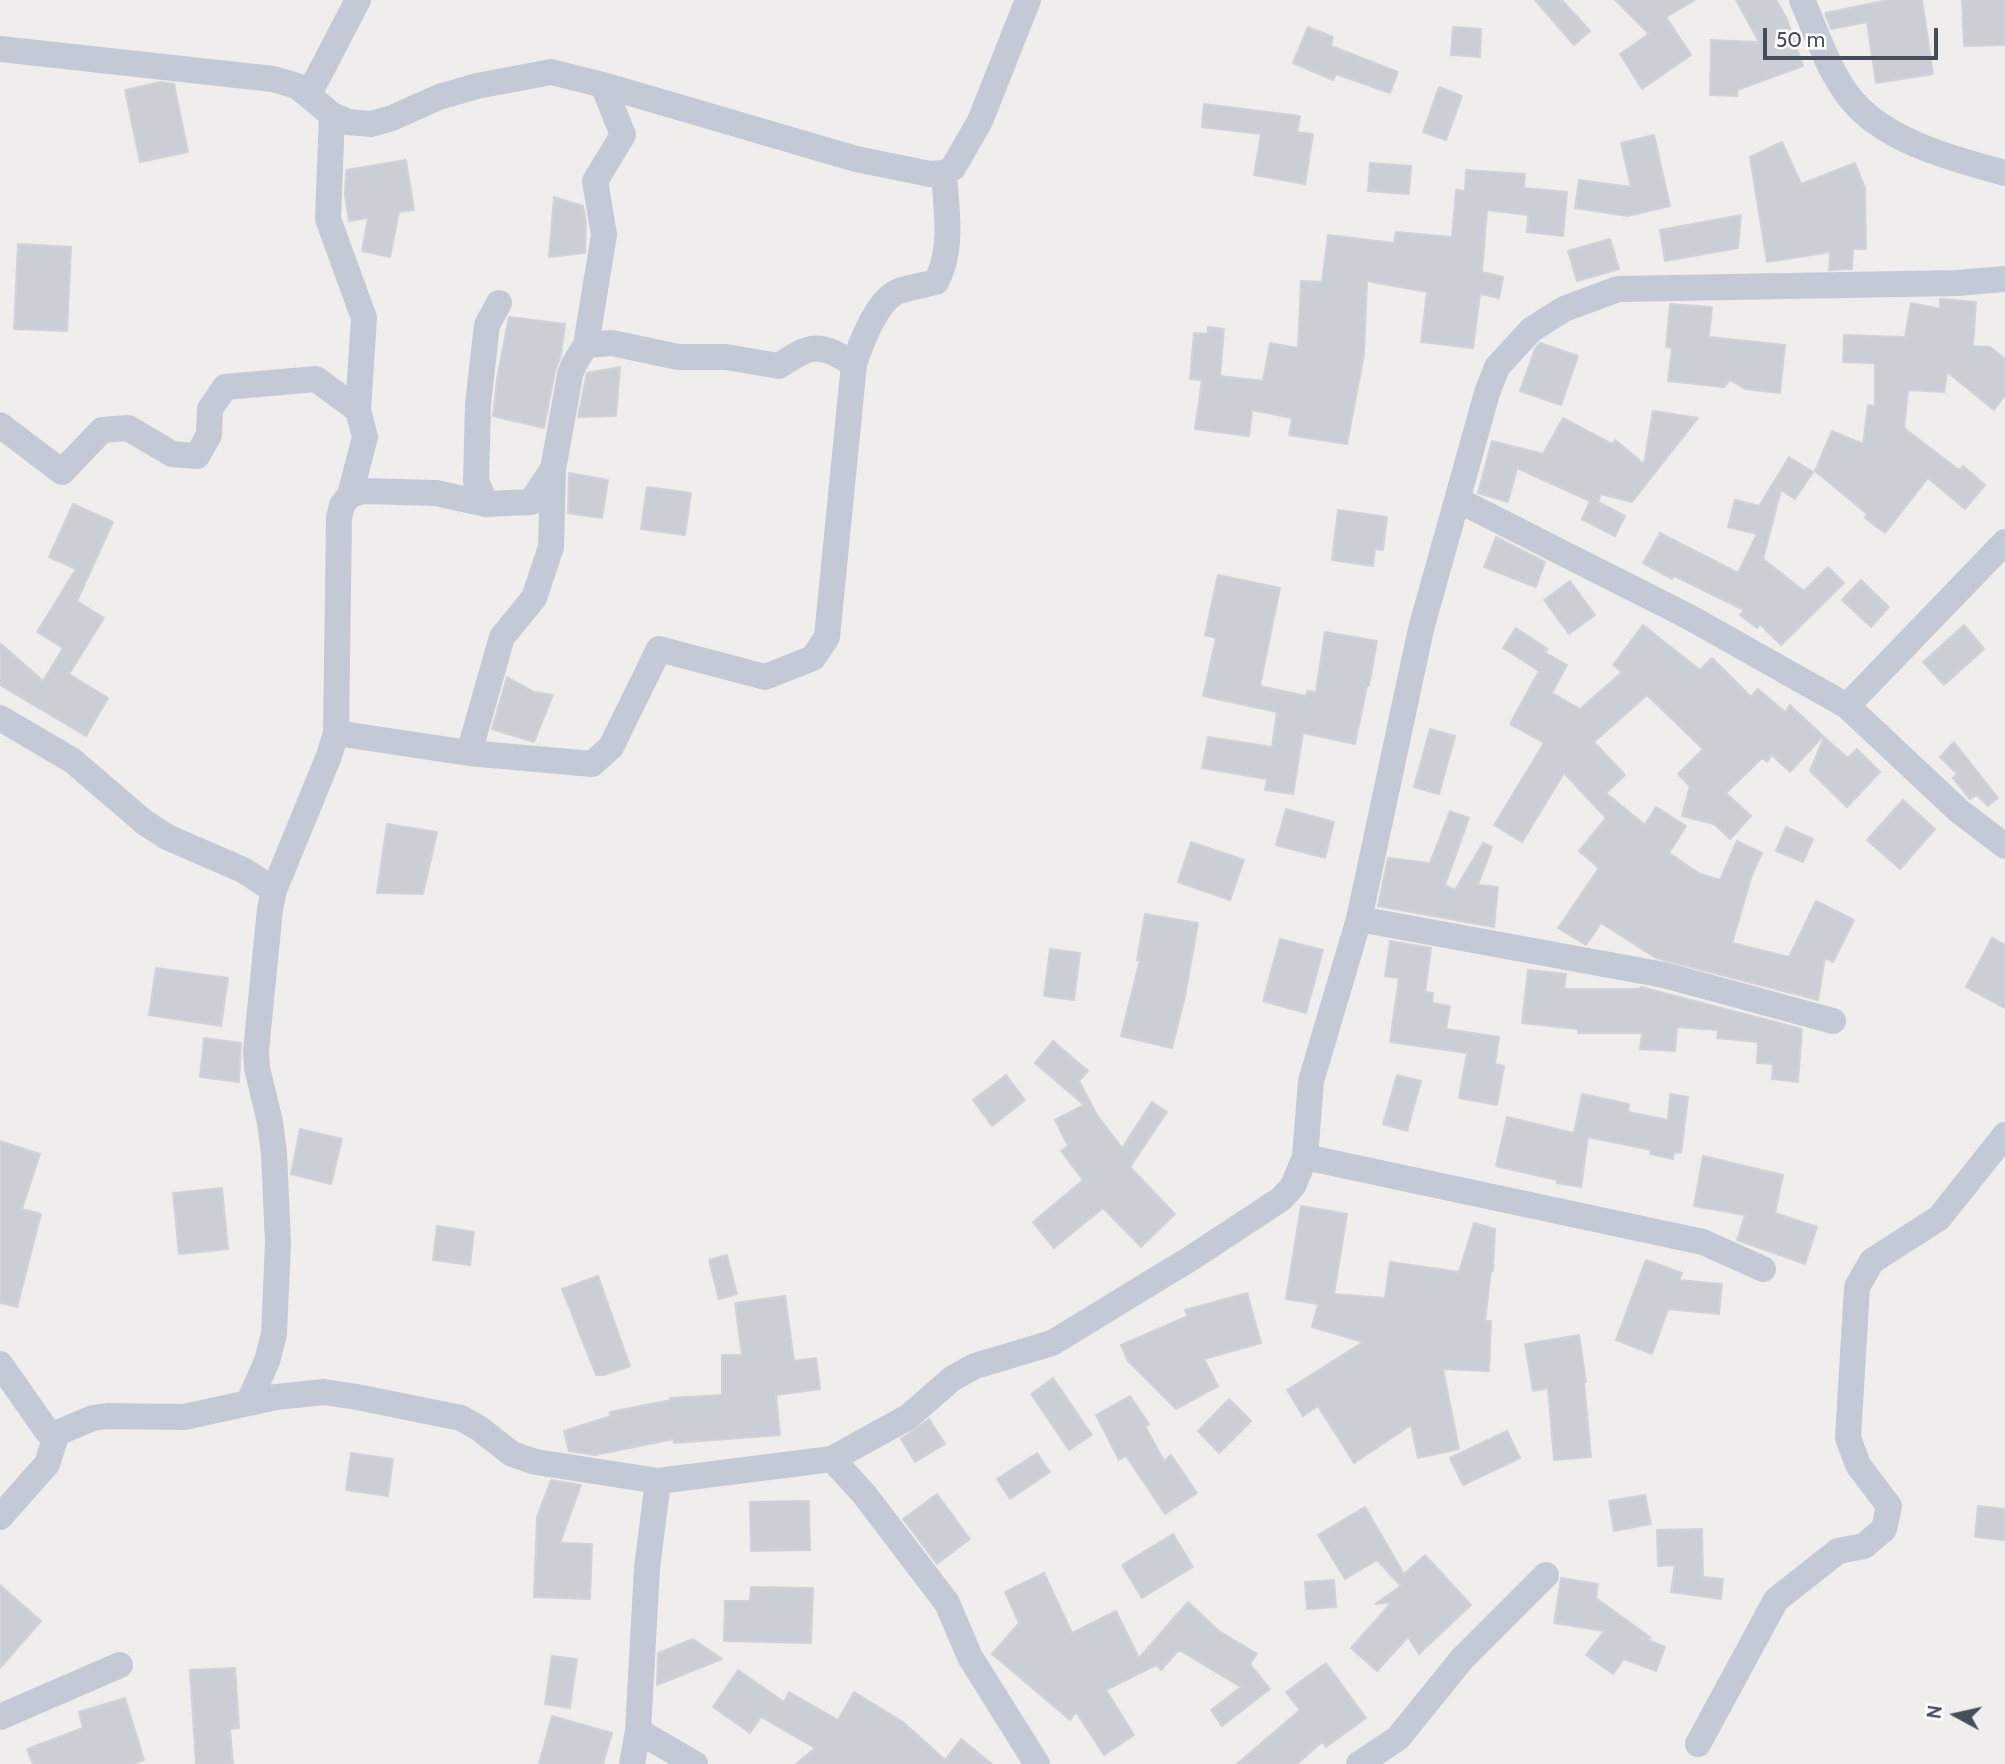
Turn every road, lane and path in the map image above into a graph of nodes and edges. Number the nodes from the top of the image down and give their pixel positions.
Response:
1 (358, 0) edge
2 (1028, 0) edge
3 (1802, 0) edge
4 (0, 49) edge
5 (603, 85) junction
6 (309, 94) junction
7 (332, 115) junction
8 (944, 173) junction
9 (2005, 173) edge
10 (2005, 279) edge
11 (499, 303) dead end
12 (586, 345) junction
13 (854, 364) junction
14 (358, 410) junction
15 (0, 425) edge
16 (554, 469) junction
17 (350, 495) junction
18 (1458, 500) junction
19 (486, 504) junction
20 (2005, 542) edge
21 (1847, 706) junction
22 (0, 718) edge
23 (336, 733) junction
24 (468, 753) junction
25 (2005, 846) edge
26 (274, 890) junction
27 (1359, 919) junction
28 (1833, 1021) dead end
29 (2005, 1135) edge
30 (1305, 1157) junction
31 (1763, 1269) dead end
32 (0, 1364) edge
33 (249, 1402) junction
34 (57, 1433) junction
35 (832, 1459) junction
36 (659, 1481) junction
37 (0, 1517) edge
38 (1546, 1575) dead end
39 (120, 1665) dead end
40 (0, 1717) edge
41 (638, 1731) junction
42 (1698, 1744) dead end
43 (632, 1764) edge
44 (695, 1764) edge
45 (1037, 1764) edge
46 (1359, 1764) edge

1 - 6 street
2 - 8 street
3 - 9 street
4 - 6 street
5 - 7 street
5 - 8 street
5 - 12 street
6 - 7 street
7 - 14 street
8 - 13 street
10 - 18 street
11 - 19 street
12 - 13 street
12 - 16 street
13 - 24 street
14 - 15 street
14 - 17 street
16 - 19 street
16 - 24 street
17 - 19 street
17 - 23 street
18 - 21 street
18 - 27 street
20 - 21 street
21 - 25 street
22 - 26 street
23 - 24 street
23 - 26 street
26 - 33 street
27 - 28 street
27 - 30 street
29 - 42 street
30 - 31 street
30 - 35 street
32 - 34 street
33 - 34 street
33 - 36 street
34 - 37 street
35 - 36 street
35 - 45 street
36 - 41 street
38 - 46 street
39 - 40 street
41 - 43 street
41 - 44 street

